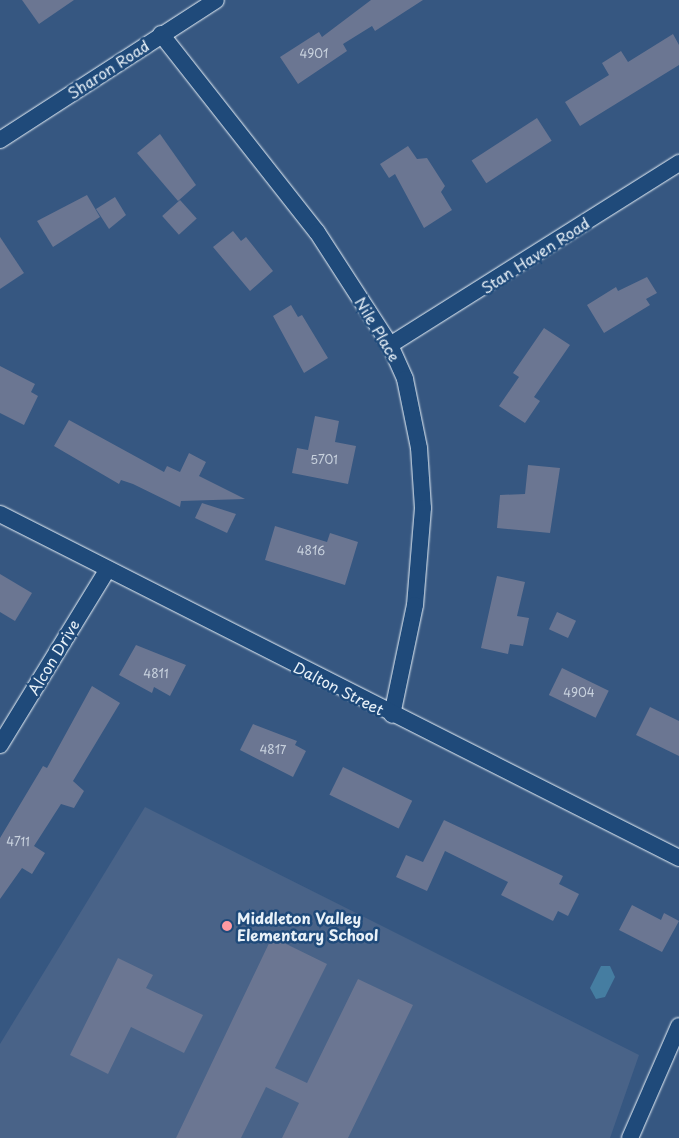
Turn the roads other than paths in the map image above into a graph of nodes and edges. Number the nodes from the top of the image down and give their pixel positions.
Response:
1 (216, 0) edge
2 (161, 34) junction
3 (0, 140) edge
4 (679, 163) edge
5 (390, 345) junction
6 (0, 514) edge
7 (108, 569) junction
8 (392, 715) junction
9 (0, 745) edge
10 (679, 858) edge
11 (679, 1026) edge
12 (630, 1138) edge

1 - 2 street, Sharon Road
2 - 3 street, Sharon Road
2 - 5 street, Nile Place
4 - 5 street, Stan Haven Road
5 - 8 street, Nile Place
6 - 7 street, Dalton Street
7 - 8 street, Dalton Street
7 - 9 street, Alcon Drive
8 - 10 street, Dalton Street
11 - 12 street

